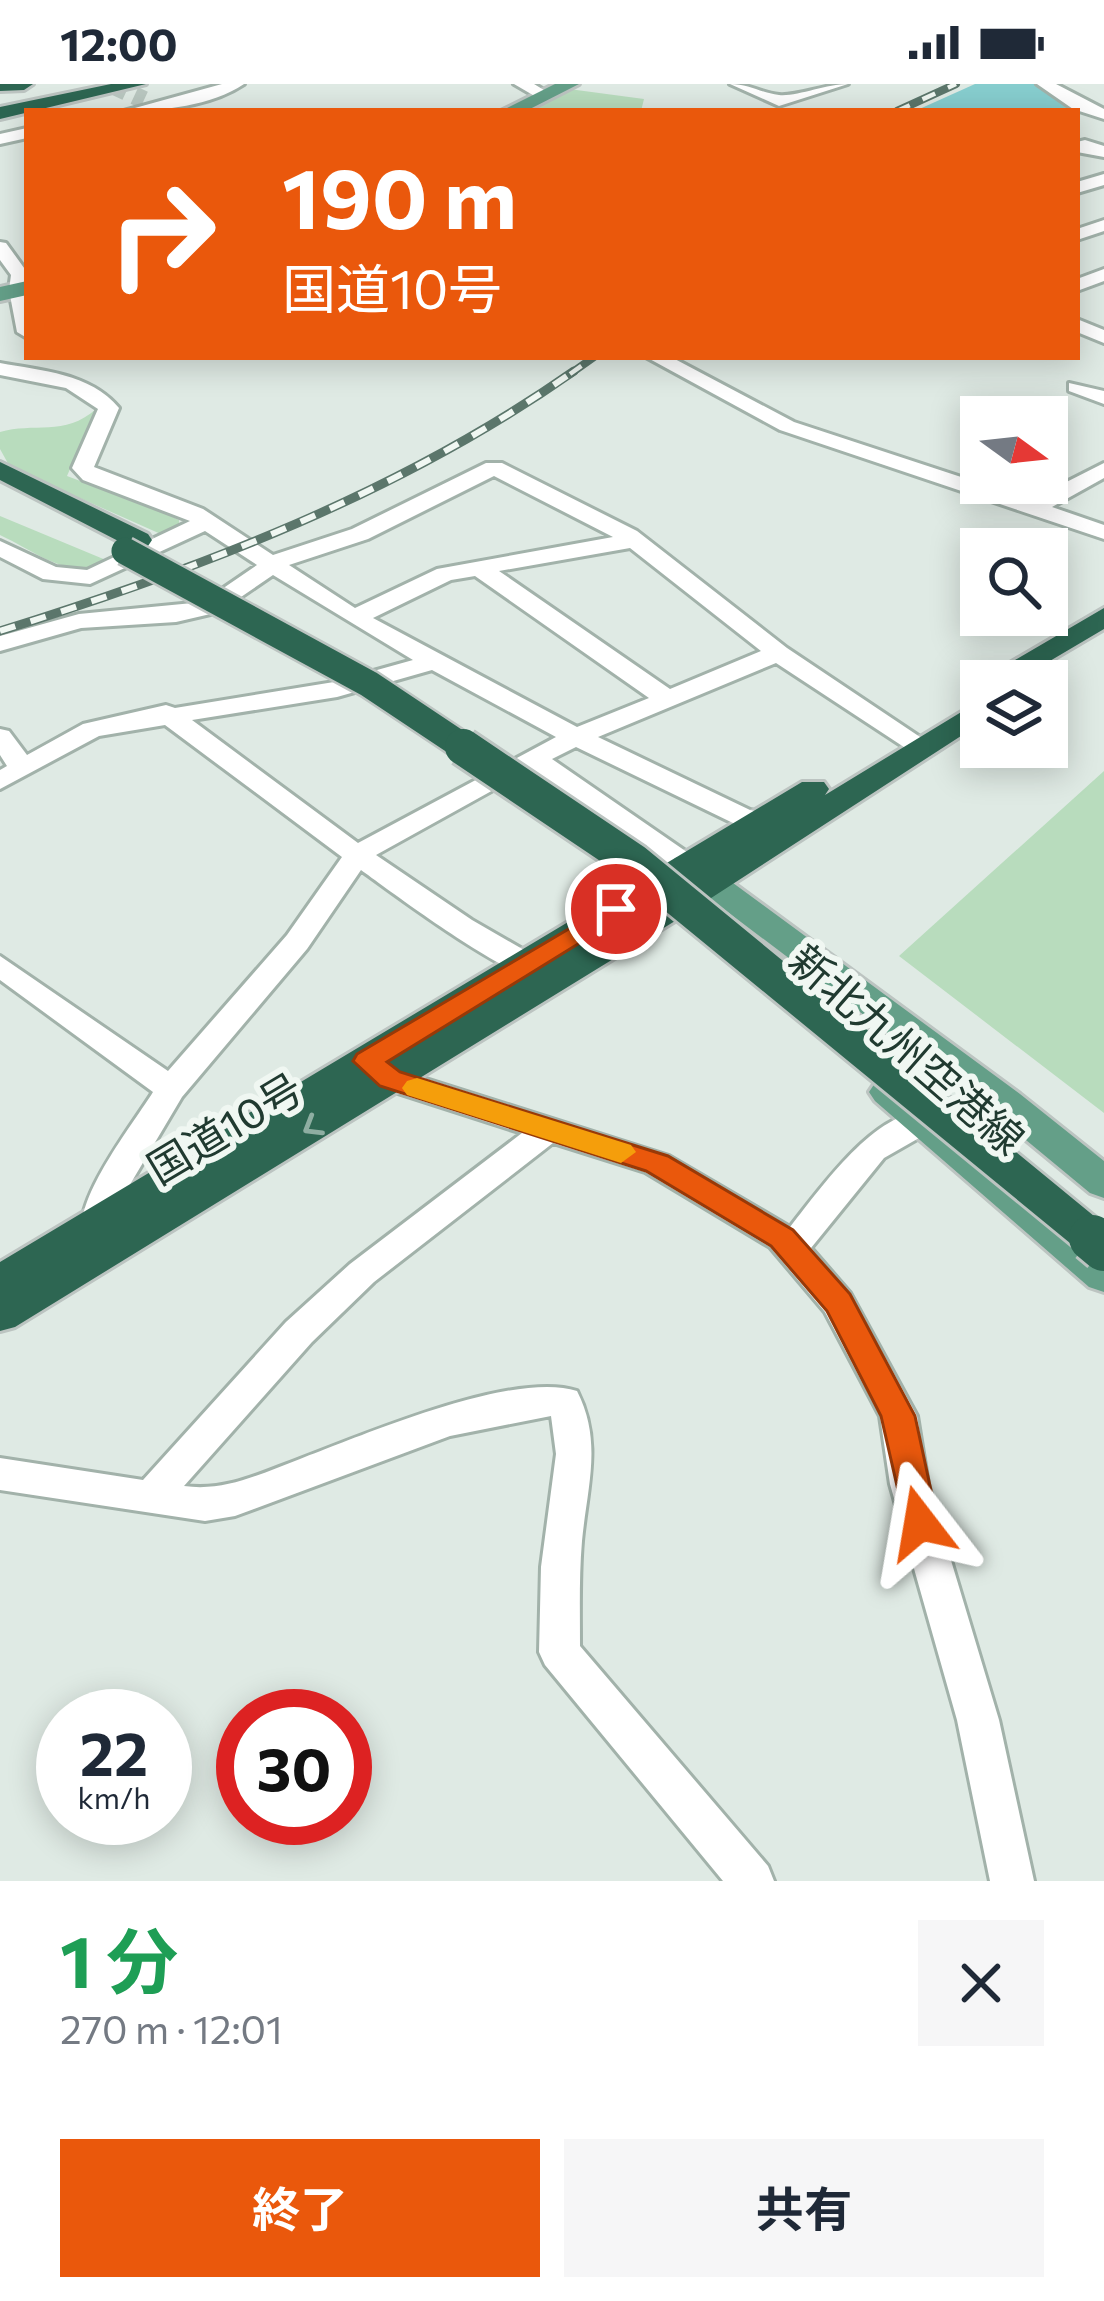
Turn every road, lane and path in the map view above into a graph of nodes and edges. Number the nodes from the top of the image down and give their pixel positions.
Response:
1 (20, 84) edge
2 (95, 84) edge
3 (160, 84) edge
4 (236, 84) edge
5 (522, 84) edge
6 (570, 84) edge
7 (738, 84) edge
8 (840, 84) edge
9 (1046, 84) edge
10 (0, 87) edge
11 (544, 94) junction
12 (145, 103) edge
13 (0, 104) edge
14 (59, 108) edge
15 (97, 108) edge
16 (516, 108) edge
17 (1075, 108) edge
18 (0, 247) edge
19 (15, 291) edge
20 (24, 322) edge
21 (24, 336) edge
22 (0, 357) edge
23 (696, 366) edge
24 (0, 370) edge
25 (1076, 387) dead end
26 (1104, 398) edge
27 (1104, 469) edge
28 (0, 470) edge
29 (0, 495) edge
30 (1030, 510) junction
31 (206, 523) junction
32 (1104, 532) edge
33 (635, 541) junction
34 (131, 546) junction
35 (0, 548) edge
36 (270, 566) junction
37 (479, 568) junction
38 (1104, 617) edge
39 (354, 618) junction
40 (1104, 638) edge
41 (0, 644) edge
42 (778, 652) junction
43 (1030, 660) edge
44 (1066, 660) edge
45 (435, 661) junction
46 (669, 700) junction
47 (960, 704) edge
48 (166, 713) junction
49 (960, 719) edge
50 (0, 737) edge
51 (576, 737) junction
52 (911, 741) junction
53 (534, 759) junction
54 (10, 773) edge
55 (501, 774) junction
56 (760, 820) junction
57 (357, 855) junction
58 (682, 885) junction
59 (0, 966) edge
60 (540, 972) junction
61 (378, 1070) junction
62 (171, 1089) junction
63 (922, 1122) junction
64 (548, 1130) junction
65 (1104, 1183) edge
66 (1104, 1219) edge
67 (97, 1240) junction
68 (1104, 1248) edge
69 (791, 1249) junction
70 (1104, 1276) edge
71 (0, 1282) edge
72 (0, 1315) edge
73 (0, 1474) edge
74 (150, 1498) junction
75 (752, 1881) edge
76 (1012, 1881) edge

1 - 10 highway
2 - 13 highway
3 - 14 highway
4 - 12 street
5 - 11 street
6 - 11 main road
7 - 8 street
9 - 17 street
11 - 16 main road
12 - 15 highway
18 - 19 street
19 - 20 street
21 - 22 street
23 - 30 street
24 - 31 street
25 - 26 street
27 - 30 street
28 - 34 highway
29 - 34 highway
30 - 32 street
31 - 35 street
31 - 36 street
33 - 36 street
33 - 37 street
33 - 42 street
34 - 66 highway
34 - 68 highway, bridge
36 - 39 street
36 - 41 street
37 - 39 street
37 - 46 street
38 - 43 highway
39 - 45 street
40 - 44 highway
42 - 46 street
42 - 52 street
45 - 48 street
45 - 51 street
46 - 51 street
47 - 52 highway, 国道10号
48 - 54 street
48 - 57 street
49 - 52 highway, 国道10号
50 - 54 street
51 - 53 street
51 - 56 street
52 - 56 highway, 国道10号
52 - 58 highway, 国道10号
53 - 55 street
53 - 58 street
55 - 57 street
55 - 58 street
56 - 58 highway, 国道10号
57 - 60 street
57 - 62 street
58 - 60 highway, 国道10号
58 - 63 main road, 新北九州空港線
58 - 65 main road, 新北九州空港線
59 - 62 street
60 - 61 highway, 国道10号
61 - 64 street
61 - 67 highway, 国道10号
62 - 67 street
63 - 69 street
63 - 70 main road, 新北九州空港線
64 - 69 street
64 - 74 street
67 - 71 highway, 国道10号
67 - 72 highway, 国道10号
69 - 76 street
73 - 74 street
74 - 75 street

